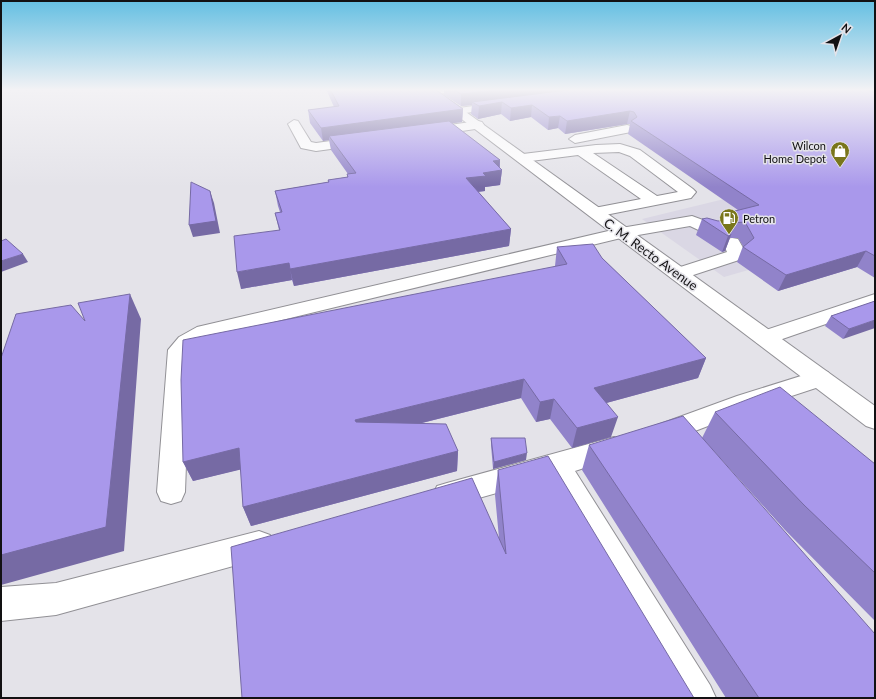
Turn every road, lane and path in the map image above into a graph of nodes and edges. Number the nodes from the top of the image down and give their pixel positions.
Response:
1 (473, 122) edge
2 (294, 124) dead end
3 (478, 126) junction
4 (627, 129) dead end
5 (415, 133) edge
6 (376, 139) edge
7 (581, 151) junction
8 (518, 154) junction
9 (655, 201) junction
10 (595, 212) junction
11 (713, 230) edge
12 (621, 233) junction
13 (732, 243) edge
14 (678, 274) junction
15 (875, 300) edge
16 (765, 338) junction
17 (820, 378) junction
18 (875, 418) edge
19 (557, 466) junction
20 (171, 492) dead end
21 (426, 500) edge
22 (280, 539) edge
23 (1, 604) edge
24 (697, 698) edge

1 - 3 main road, C. M. Recto Avenue
2 - 6 main road
3 - 5 main road
3 - 8 main road, C. M. Recto Avenue
4 - 8 main road
7 - 8 main road
7 - 9 main road
7 - 9 main road
8 - 10 main road, C. M. Recto Avenue
9 - 10 main road
10 - 12 main road, C. M. Recto Avenue
11 - 12 main road
12 - 14 main road, C. M. Recto Avenue
12 - 20 main road
13 - 14 main road
14 - 16 main road, C. M. Recto Avenue
15 - 16 main road
16 - 17 main road, C. M. Recto Avenue
17 - 18 main road, C. M. Recto Avenue
17 - 19 main road
19 - 21 main road
19 - 24 main road
22 - 23 main road

